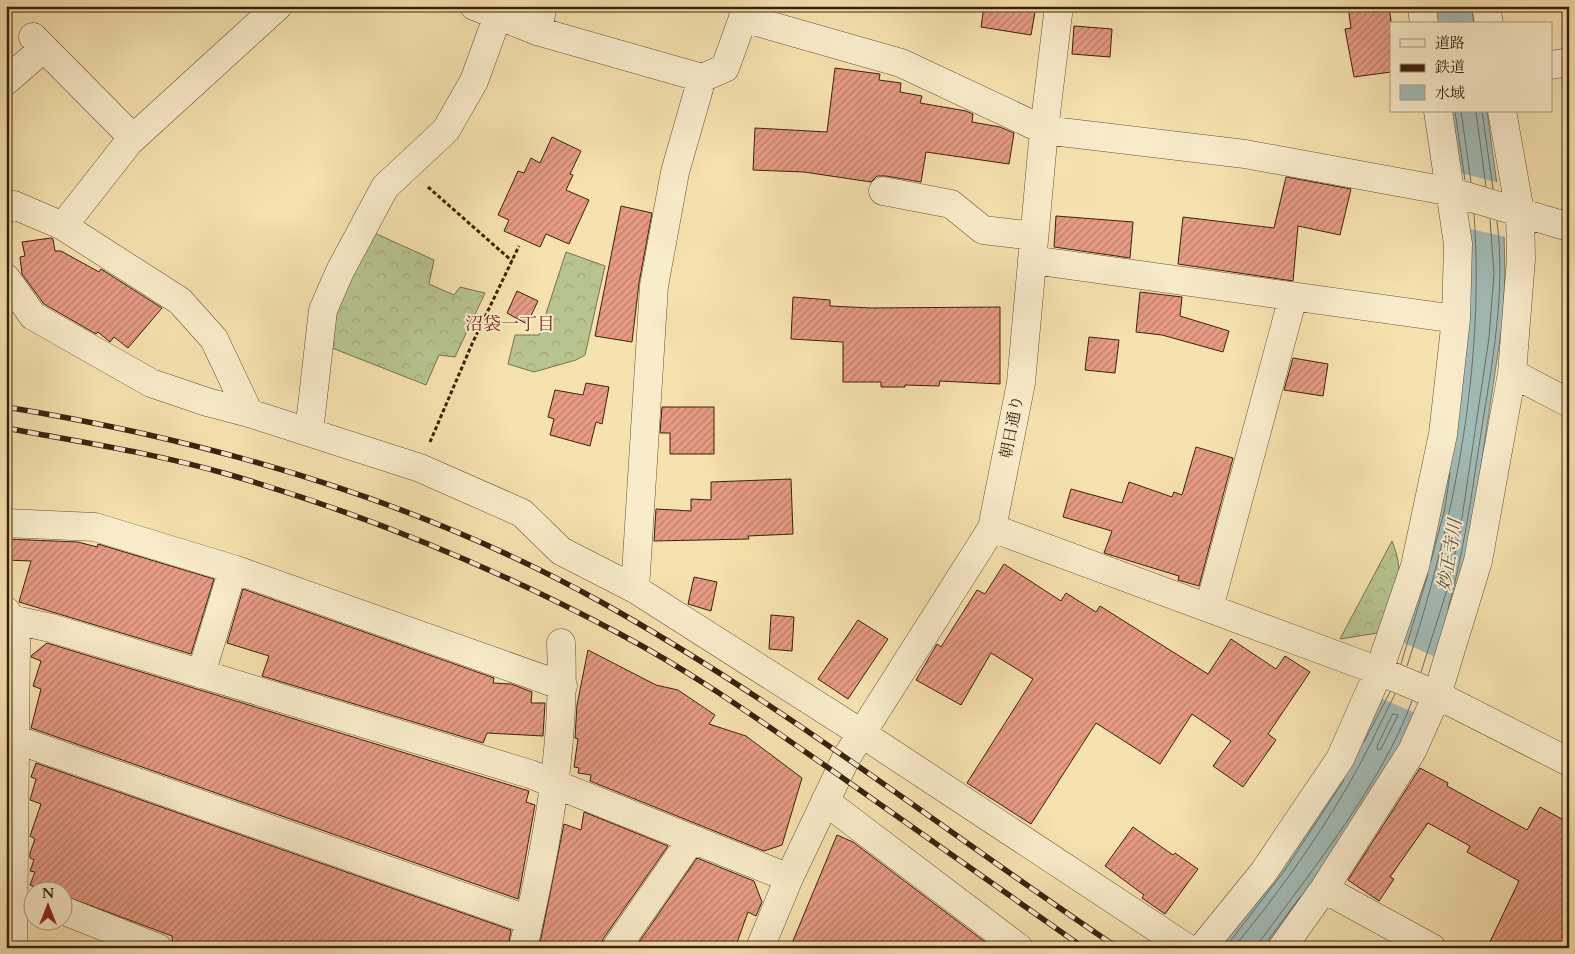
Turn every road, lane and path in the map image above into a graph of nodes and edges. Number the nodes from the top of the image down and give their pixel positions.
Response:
1 (278, 6) edge
2 (1059, 6) edge
3 (1422, 6) edge
4 (1486, 6) edge
5 (486, 11) edge
6 (540, 18) edge
7 (1424, 22) edge
8 (1489, 22) edge
9 (1569, 62) edge
10 (1552, 65) edge
11 (702, 78) junction
12 (6, 81) edge
13 (1438, 112) edge
14 (1502, 112) edge
15 (1044, 130) junction
16 (133, 138) junction
17 (406, 167) junction
18 (883, 191) dead end
19 (1456, 194) junction
20 (6, 209) edge
21 (1511, 210) junction
22 (63, 226) junction
23 (1569, 227) edge
24 (519, 246) dead end
25 (1032, 248) junction
26 (512, 261) junction
27 (6, 278) edge
28 (1293, 297) junction
29 (1456, 319) junction
30 (1512, 373) junction
31 (1569, 403) edge
32 (249, 413) junction
33 (435, 430) dead end
34 (309, 432) junction
35 (6, 524) edge
36 (992, 528) junction
37 (233, 568) junction
38 (634, 589) junction
39 (1209, 608) junction
40 (8, 616) edge
41 (561, 643) dead end
42 (201, 674) junction
43 (1385, 674) junction
44 (563, 686) junction
45 (1432, 693) junction
46 (860, 733) junction
47 (11, 737) edge
48 (1569, 762) edge
49 (556, 784) junction
50 (824, 801) junction
51 (691, 840) junction
52 (789, 878) junction
53 (1324, 889) junction
54 (17, 892) edge
55 (72, 914) edge
56 (529, 920) junction
57 (13, 948) edge
58 (158, 948) edge
59 (523, 948) edge
60 (616, 948) edge
61 (760, 948) edge
62 (1019, 948) edge
63 (1187, 948) edge
64 (1202, 948) edge
65 (1282, 948) edge
66 (1432, 948) edge

1 - 16 street
2 - 15 street, 朝日通り
3 - 7 street
4 - 8 street
5 - 6 street
5 - 17 street
6 - 11 street
9 - 10 street
11 - 15 street
11 - 38 street
12 - 16 street
13 - 19 street
14 - 21 street
15 - 19 street
15 - 25 street, 朝日通り
16 - 22 street
17 - 26 path
17 - 34 street
18 - 25 street
19 - 21 street
19 - 29 street
20 - 22 street
21 - 23 street
21 - 30 street
22 - 32 street
24 - 26 path
25 - 28 street
25 - 36 street, 朝日通り
26 - 33 path
27 - 32 street
28 - 29 street
28 - 39 street
29 - 43 street
30 - 31 street
30 - 45 street
32 - 34 street
34 - 38 street
35 - 37 street
36 - 39 street
36 - 46 street, 朝日通り
37 - 42 street
37 - 44 street
38 - 46 street
39 - 43 street
40 - 42 street
40 - 47 street
41 - 44 street
42 - 49 street
43 - 45 street
43 - 64 street
44 - 49 street
45 - 48 street
45 - 53 street
46 - 50 street, 朝日通り
46 - 63 street
47 - 54 street
47 - 56 street
49 - 51 street
49 - 56 street
50 - 52 street, 朝日通り
50 - 62 street
51 - 52 street
51 - 60 street
52 - 61 street, 朝日通り
53 - 65 street
53 - 66 street
54 - 57 street
55 - 58 street
56 - 59 street

